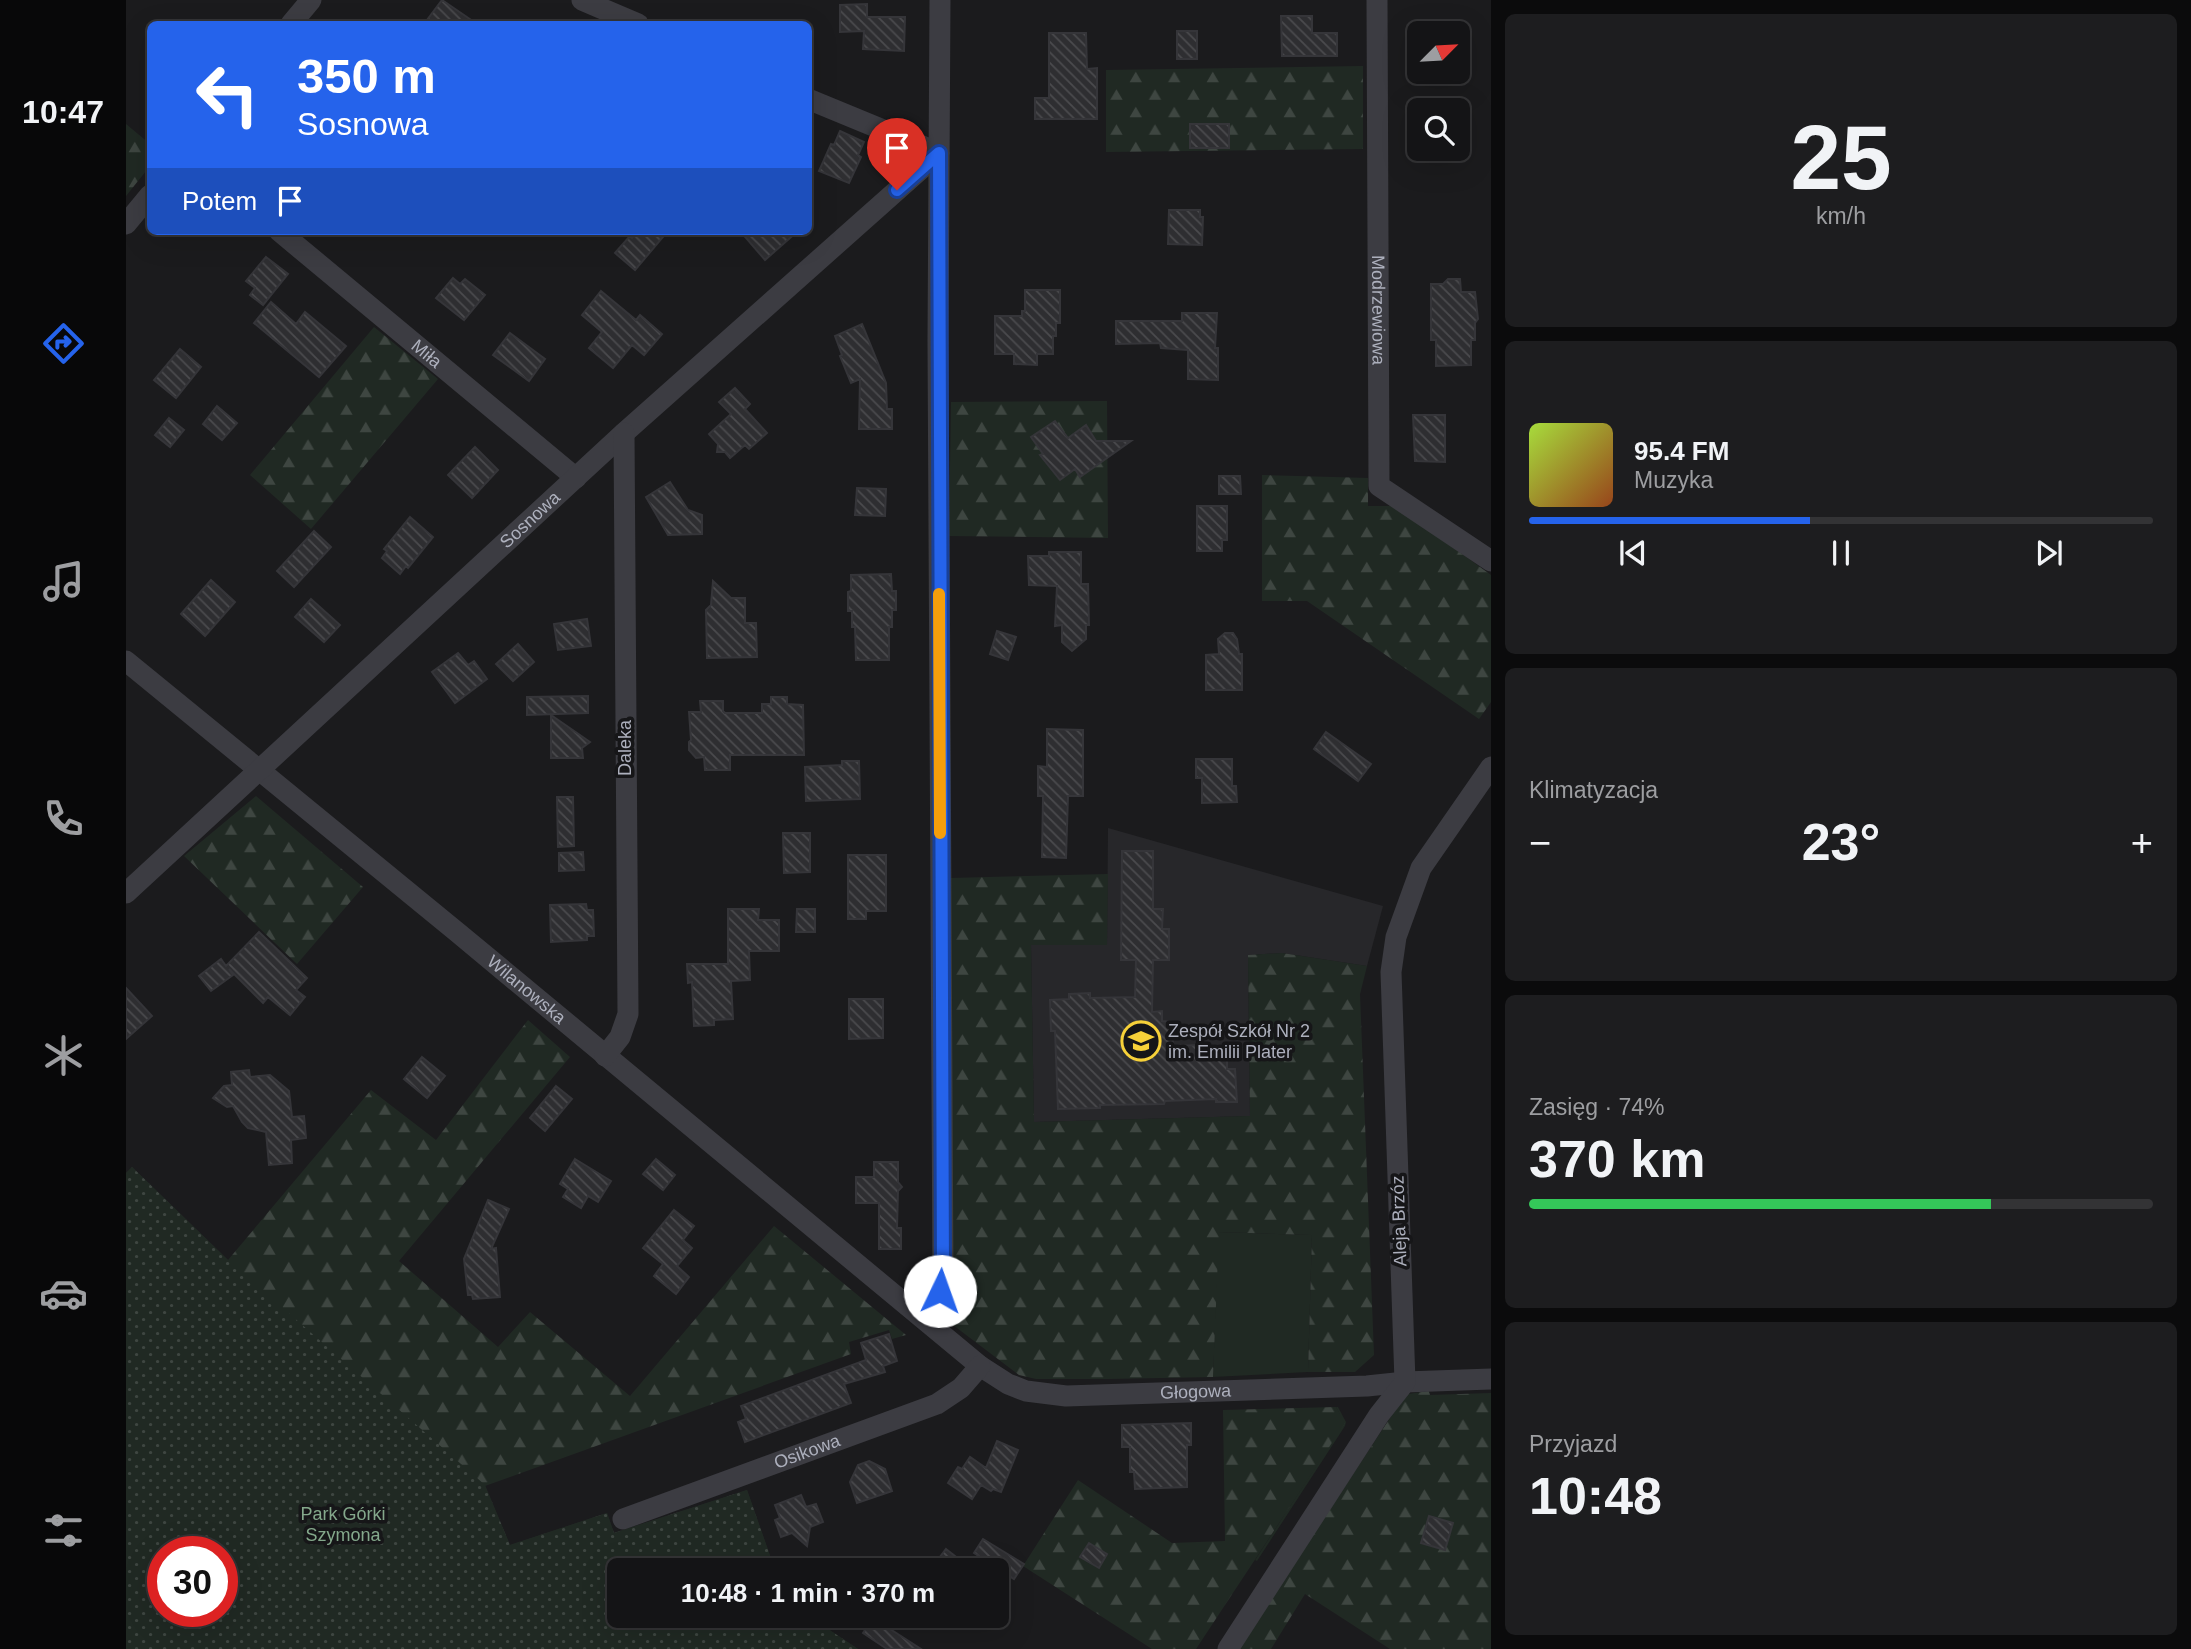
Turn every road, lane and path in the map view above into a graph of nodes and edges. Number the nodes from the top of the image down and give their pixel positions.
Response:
1 (311, 0) edge
2 (582, 0) edge
3 (940, 0) edge
4 (1377, 0) edge
5 (294, 21) edge
6 (631, 21) edge
7 (812, 101) edge
8 (939, 153) junction
9 (147, 199) edge
10 (126, 224) edge
11 (284, 235) edge
12 (625, 433) junction
13 (576, 478) junction
14 (1491, 561) edge
15 (126, 662) edge
16 (1491, 767) edge
17 (258, 771) junction
18 (126, 893) edge
19 (605, 1056) junction
20 (926, 1319) junction
21 (980, 1366) junction
22 (1491, 1379) edge
23 (1405, 1382) junction
24 (623, 1518) dead end
25 (1228, 1649) edge

1 - 5 street
2 - 6 street
3 - 8 street
4 - 14 street, Modrzewiowa
7 - 8 street
8 - 12 street, Sosnowa
8 - 20 street
9 - 10 street
11 - 13 street, Miła
12 - 13 street, Sosnowa
12 - 19 street, Daleka
13 - 17 street, Sosnowa
15 - 17 street, Wilanowska
16 - 23 street, Aleja Brzóz
17 - 18 street, Sosnowa
17 - 19 street, Wilanowska
19 - 20 street, Wilanowska
20 - 21 street, Głogowa
21 - 23 street, Głogowa
21 - 24 street, Osikowa
22 - 23 street, Głogowa
23 - 25 street

